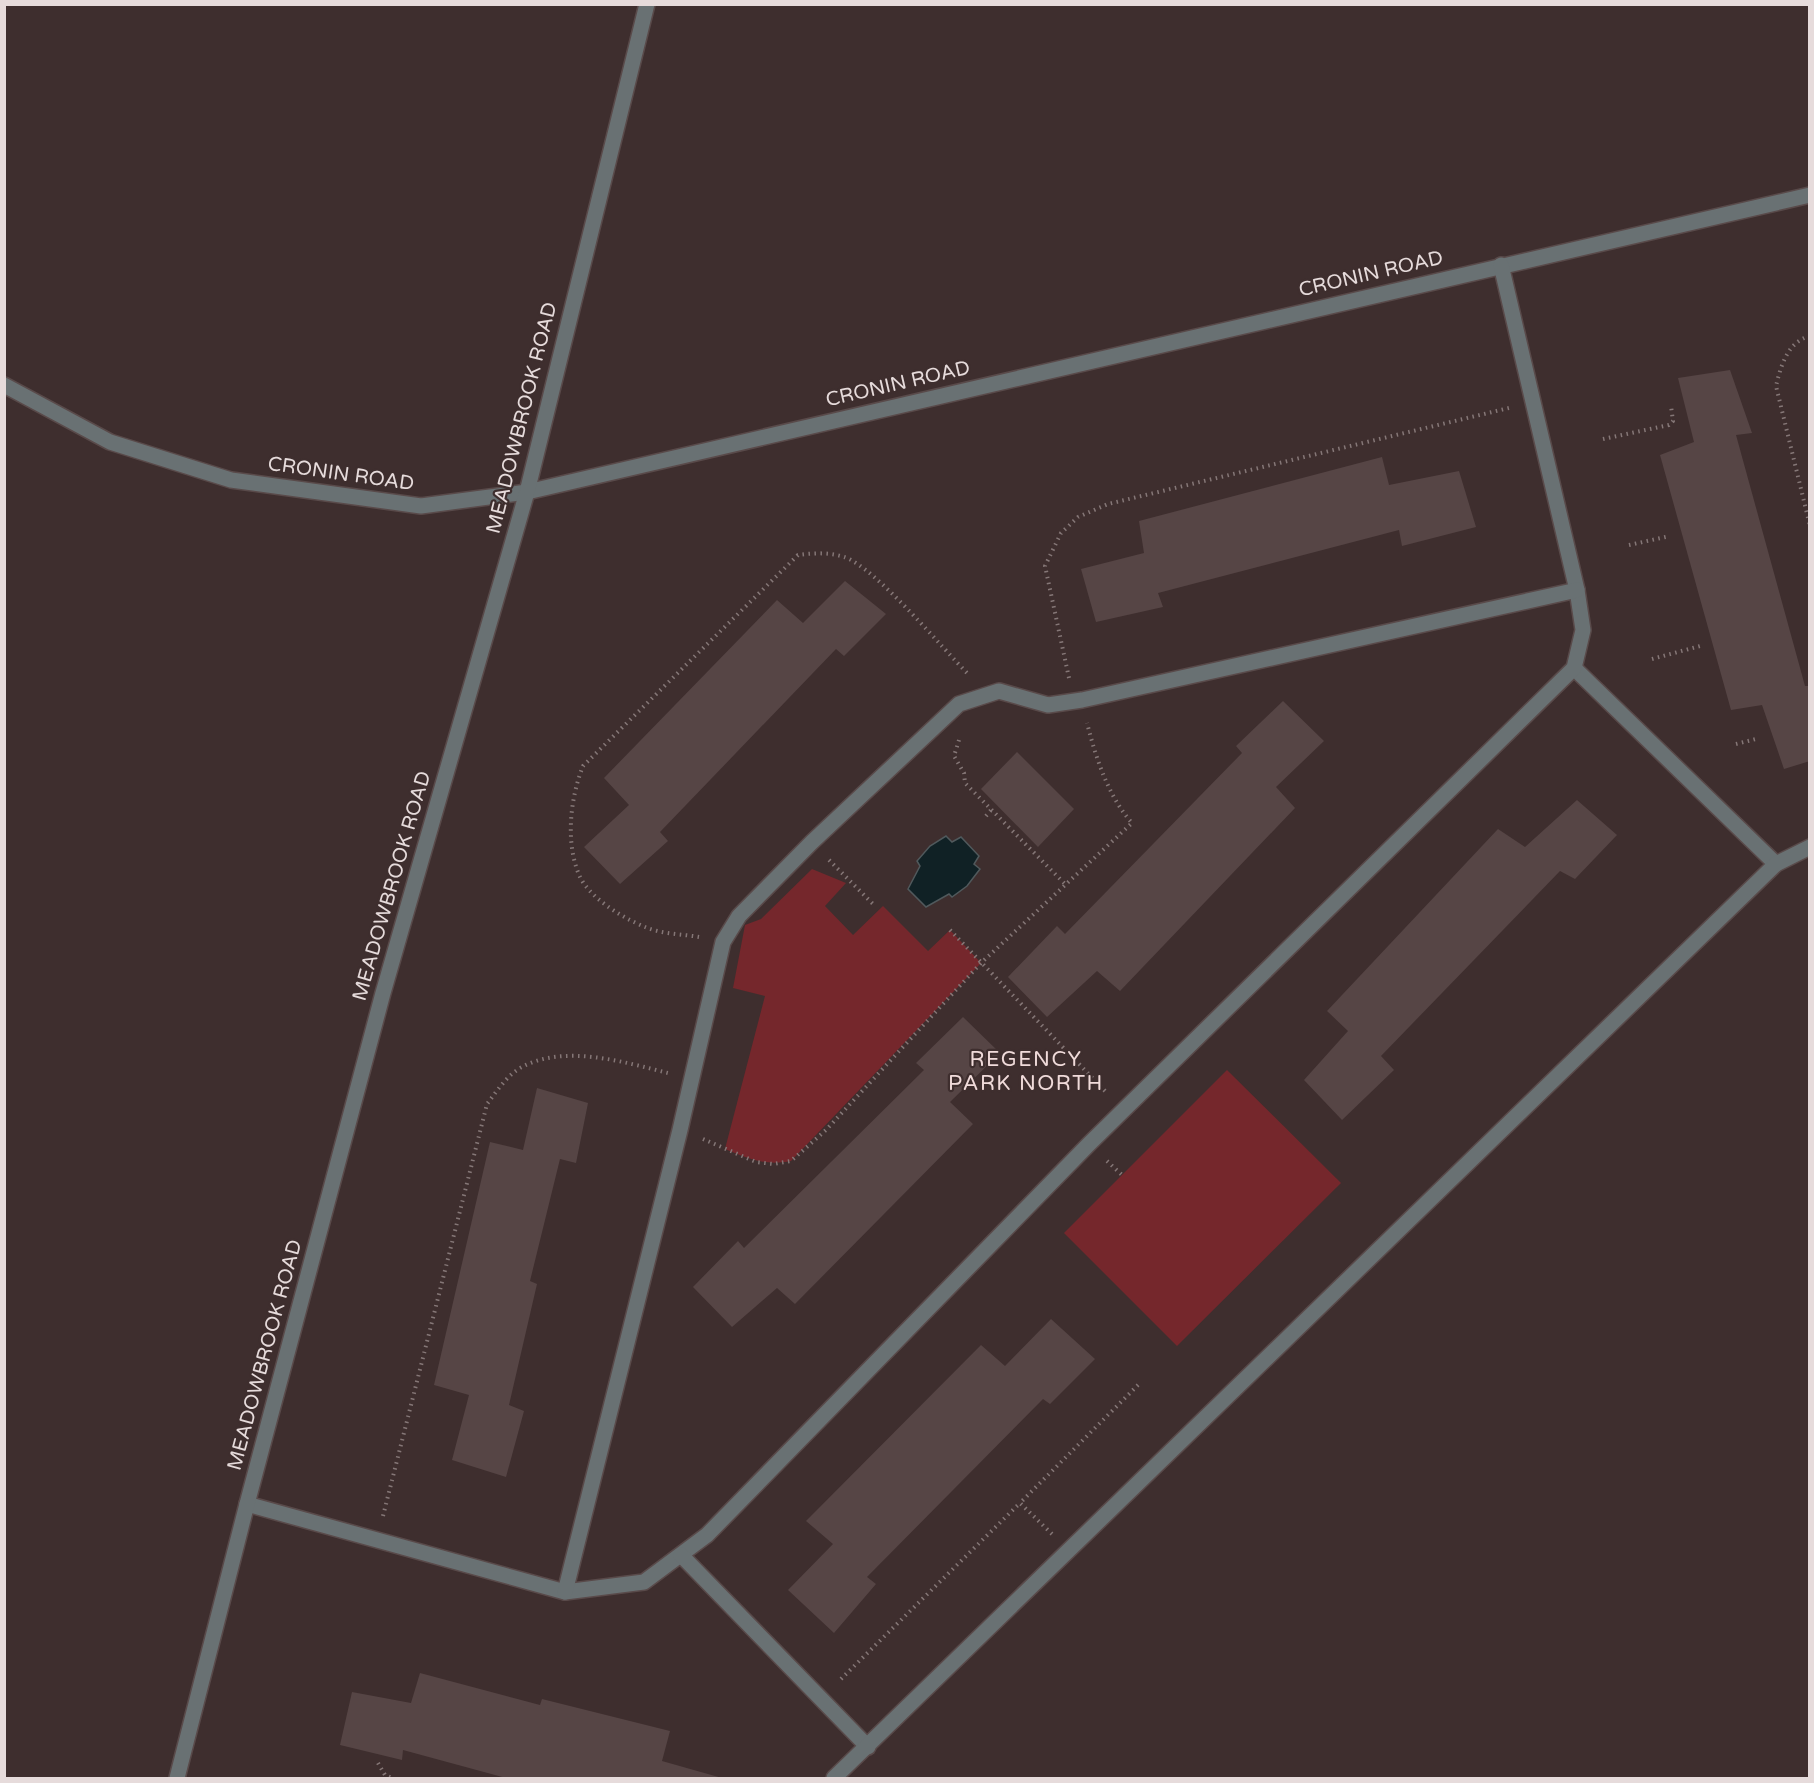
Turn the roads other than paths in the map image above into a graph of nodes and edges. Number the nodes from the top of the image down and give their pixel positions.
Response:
1 (646, 4) edge
2 (1809, 195) edge
3 (1502, 265) junction
4 (4, 385) edge
5 (527, 492) junction
6 (1577, 590) junction
7 (1574, 668) junction
8 (1809, 847) edge
9 (1776, 864) junction
10 (247, 1504) junction
11 (681, 1555) junction
12 (566, 1592) junction
13 (868, 1747) junction
14 (177, 1779) edge
15 (834, 1779) edge

1 - 5 street, MEADOWBROOK ROAD
2 - 3 street, CRONIN ROAD
3 - 5 street, CRONIN ROAD
3 - 6 street
4 - 5 street, CRONIN ROAD
5 - 10 street, MEADOWBROOK ROAD
6 - 7 street
6 - 12 street
7 - 9 street
7 - 11 street
8 - 9 street
9 - 13 street
10 - 12 street
10 - 14 street, MEADOWBROOK ROAD
11 - 12 street
11 - 13 street
13 - 15 street

